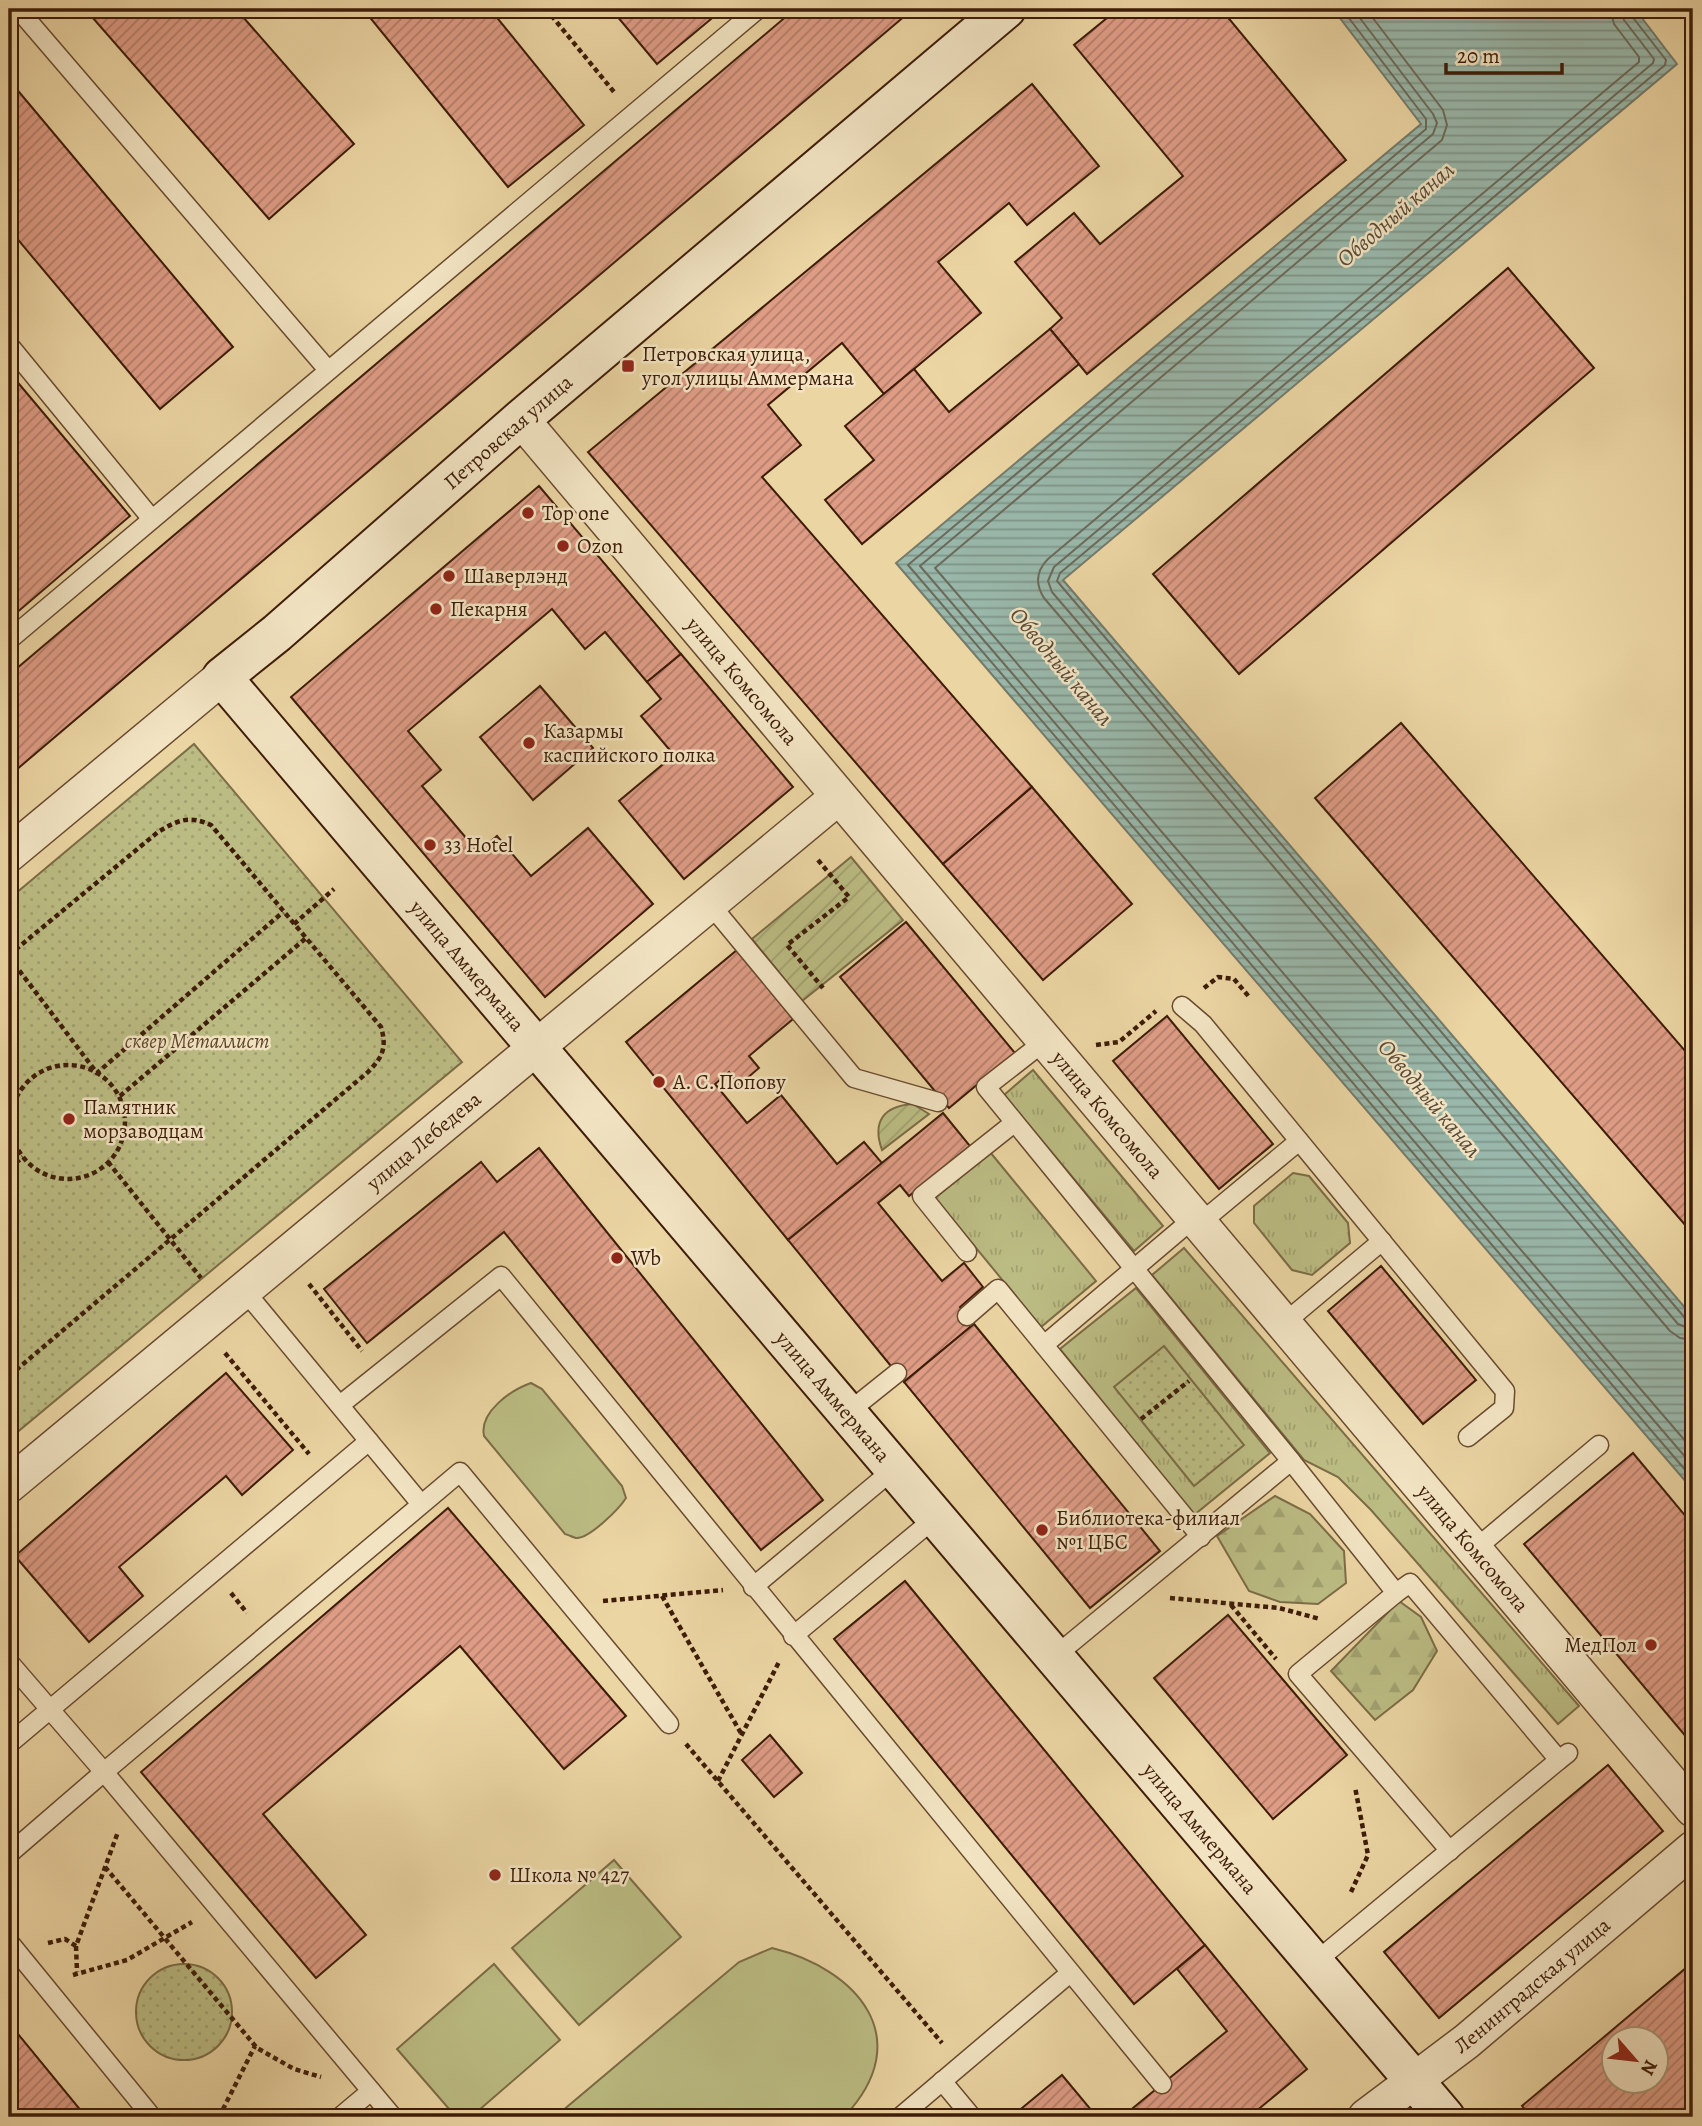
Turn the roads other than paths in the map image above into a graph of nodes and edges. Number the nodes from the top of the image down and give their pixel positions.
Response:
1 (18, 9) edge
2 (758, 9) edge
3 (1006, 9) edge
4 (9, 345) edge
5 (328, 369) junction
6 (522, 419) junction
7 (151, 517) junction
8 (9, 640) edge
9 (222, 677) junction
10 (838, 797) junction
11 (9, 854) edge
12 (710, 904) junction
13 (1182, 1006) road end
14 (1045, 1041) junction
15 (536, 1047) junction
16 (938, 1102) dead end
17 (1014, 1122) junction
18 (1299, 1141) junction
19 (1196, 1221) junction
20 (1382, 1241) junction
21 (967, 1252) dead end
22 (1134, 1268) junction
23 (244, 1290) junction
24 (967, 1316) dead end
25 (1283, 1324) junction
26 (1044, 1345) junction
27 (897, 1373) dead end
28 (340, 1405) junction
29 (847, 1413) junction
30 (1468, 1437) dead end
31 (369, 1441) junction
32 (1599, 1445) dead end
33 (1290, 1461) junction
34 (894, 1469) junction
35 (9, 1485) edge
36 (421, 1504) junction
37 (936, 1518) junction
38 (1201, 1537) junction
39 (1474, 1550) junction
40 (753, 1587) junction
41 (1396, 1593) junction
42 (793, 1636) junction
43 (1054, 1657) junction
44 (9, 1662) edge
45 (49, 1709) junction
46 (669, 1724) road end
47 (9, 1744) edge
48 (104, 1772) junction
49 (1693, 1809) edge
50 (1693, 1849) edge
51 (1450, 1851) junction
52 (9, 1854) edge
53 (12, 1946) edge
54 (1325, 1953) junction
55 (1070, 1973) junction
56 (942, 2081) junction
57 (1414, 2081) junction
58 (1162, 2084) dead end
59 (370, 2091) junction
60 (152, 2117) edge
61 (341, 2117) edge
62 (393, 2117) edge
63 (900, 2117) edge
64 (972, 2117) edge
65 (1366, 2117) edge
66 (1445, 2117) edge

1 - 5 lane
2 - 5 lane
3 - 6 street, Петровская улица
4 - 7 lane
5 - 7 lane
6 - 9 street, Петровская улица
6 - 10 street, улица Комсомола
7 - 8 lane
9 - 11 street, Петровская улица
9 - 15 street, улица Аммермана
10 - 12 street, улица Лебедева
10 - 14 street, улица Комсомола
12 - 15 street, улица Лебедева
12 - 16 lane
13 - 18 lane
14 - 17 lane
14 - 19 street, улица Комсомола
15 - 23 street, улица Лебедева
15 - 29 street, улица Аммермана
17 - 21 lane
17 - 22 lane
18 - 19 lane
18 - 20 lane
19 - 22 lane
19 - 25 street, улица Комсомола
20 - 25 lane
20 - 30 lane
22 - 26 lane
22 - 33 lane
23 - 28 lane
23 - 35 street, улица Лебедева
24 - 26 lane
25 - 39 street, улица Комсомола
26 - 38 lane
27 - 29 lane
28 - 31 lane
28 - 40 lane
29 - 34 street, улица Аммермана
31 - 36 lane
31 - 45 lane
32 - 39 lane
33 - 38 lane
33 - 41 lane
34 - 37 street, улица Аммермана
34 - 40 lane
36 - 46 lane
36 - 48 lane
37 - 42 lane
37 - 43 street, улица Аммермана
38 - 43 lane
39 - 49 street, улица Комсомола
40 - 42 lane
41 - 51 lane
41 - 51 lane
42 - 55 lane
43 - 54 street, улица Аммермана
44 - 45 lane
45 - 47 lane
45 - 48 lane
48 - 52 lane
48 - 59 lane
50 - 57 street, Ленинградская улица
51 - 54 lane
53 - 60 lane
54 - 57 street, улица Аммермана
55 - 56 lane
55 - 58 lane
56 - 63 lane
56 - 64 lane
57 - 65 street, Ленинградская улица
57 - 66 street, улица Аммермана
59 - 61 lane
59 - 62 lane

